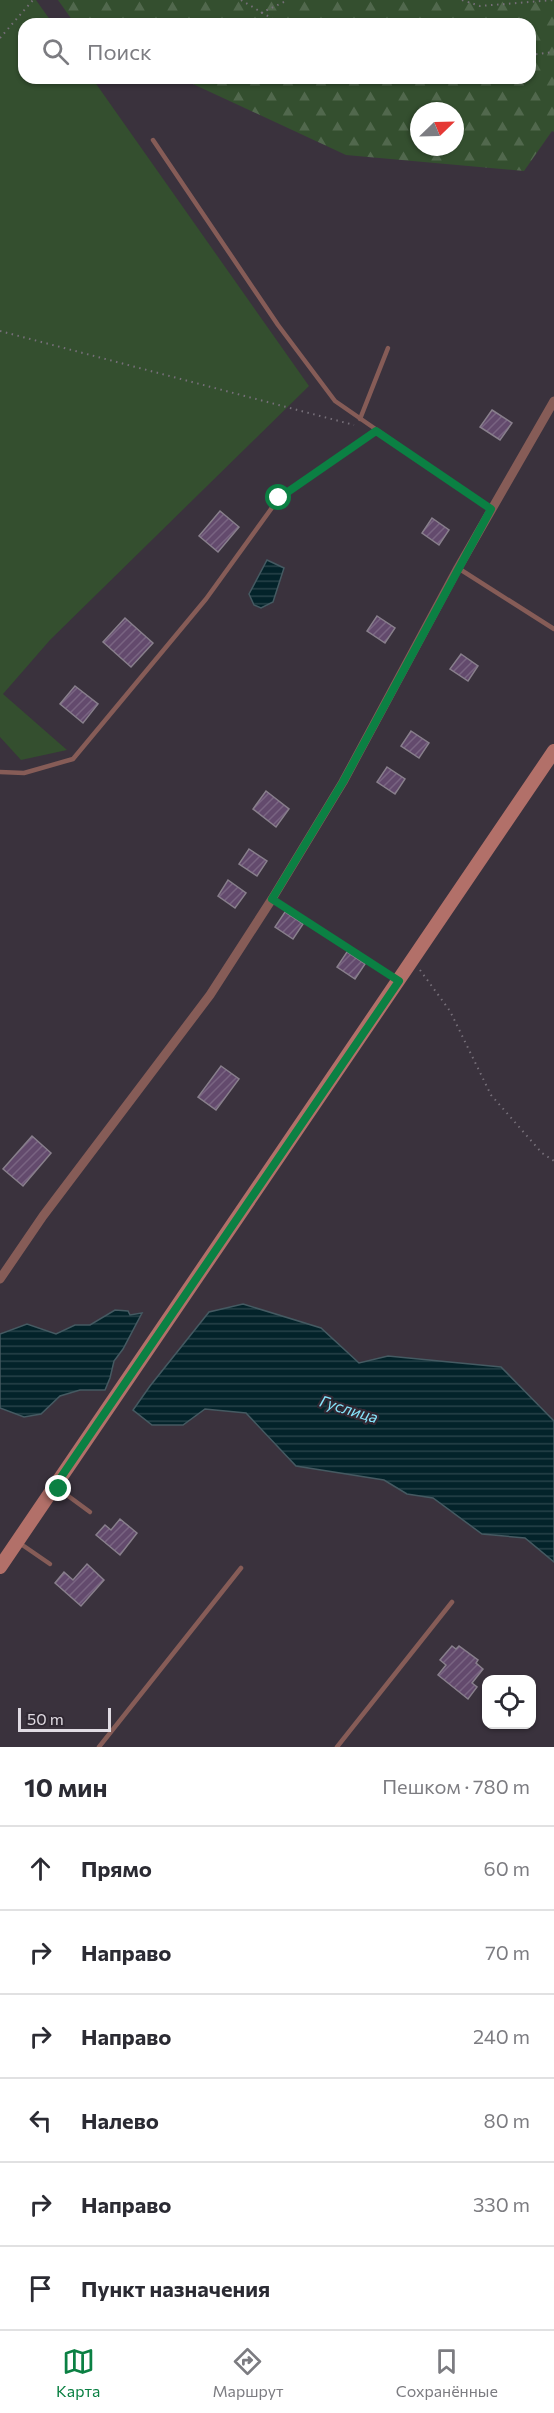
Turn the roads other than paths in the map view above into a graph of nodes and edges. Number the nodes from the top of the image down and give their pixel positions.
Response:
1 (153, 140) dead end
2 (388, 348) dead end
3 (554, 401) edge
4 (360, 419) junction
5 (376, 431) junction
6 (491, 509) junction
7 (458, 568) junction
8 (554, 629) edge
9 (554, 751) edge
10 (0, 772) edge
11 (0, 1279) edge
12 (55, 1486) junction
13 (90, 1512) dead end
14 (17, 1541) junction
15 (50, 1564) dead end
16 (0, 1567) edge
17 (241, 1568) dead end
18 (452, 1602) dead end
19 (99, 1747) edge
20 (337, 1747) edge

1 - 4 lane
2 - 4 lane
3 - 6 street
4 - 5 lane
5 - 6 lane
5 - 10 lane
6 - 7 street
7 - 8 lane
7 - 11 street
9 - 12 main road
12 - 13 lane
12 - 14 main road
14 - 15 lane
14 - 16 main road
17 - 19 lane
18 - 20 lane

